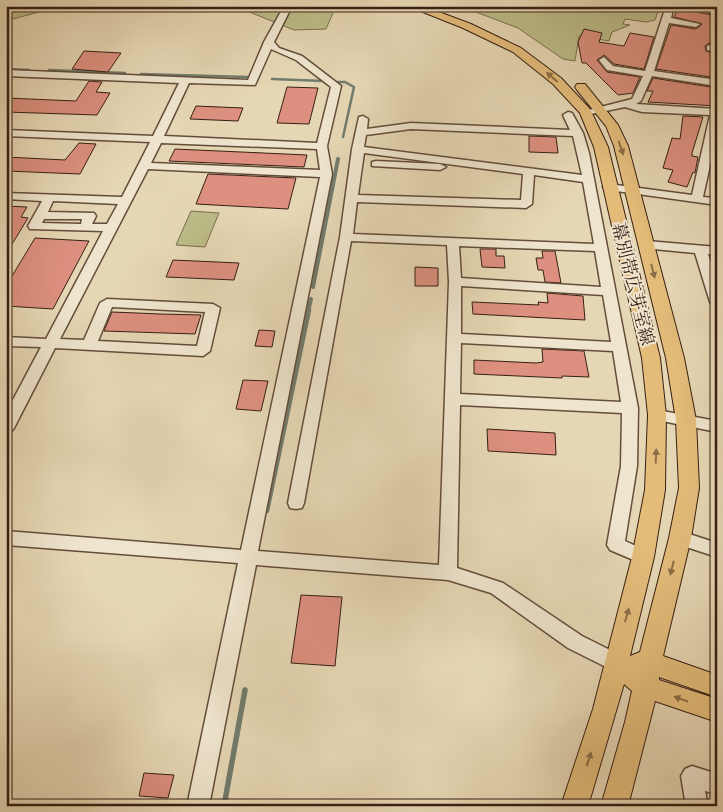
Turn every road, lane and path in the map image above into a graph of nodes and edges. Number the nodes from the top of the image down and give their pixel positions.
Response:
1 (288, 6) edge
2 (413, 6) edge
3 (435, 6) edge
4 (670, 6) edge
5 (684, 6) edge
6 (717, 11) edge
7 (666, 20) junction
8 (696, 24) dead end
9 (269, 42) junction
10 (604, 60) dead end
11 (6, 73) edge
12 (649, 73) junction
13 (185, 81) junction
14 (717, 83) edge
15 (626, 104) junction
16 (602, 110) junction
17 (586, 112) junction
18 (716, 112) edge
19 (568, 114) dead end
20 (363, 119) dead end
21 (6, 133) edge
22 (360, 133) junction
23 (578, 133) junction
24 (158, 139) junction
25 (322, 146) junction
26 (357, 149) junction
27 (443, 163) junction
28 (376, 164) dead end
29 (144, 166) junction
30 (470, 169) dead end
31 (529, 171) junction
32 (326, 174) junction
33 (588, 179) junction
34 (609, 187) junction
35 (633, 189) junction
36 (6, 196) edge
37 (48, 198) junction
38 (351, 198) junction
39 (697, 199) junction
40 (124, 202) junction
41 (717, 202) edge
42 (110, 228) junction
43 (346, 237) junction
44 (453, 242) junction
45 (647, 245) junction
46 (602, 248) junction
47 (700, 248) junction
48 (717, 251) edge
49 (455, 282) junction
50 (609, 291) junction
51 (717, 302) edge
52 (454, 338) junction
53 (6, 341) edge
54 (49, 343) junction
55 (89, 345) junction
56 (619, 347) junction
57 (452, 399) junction
58 (630, 408) junction
59 (11, 410) edge
60 (657, 416) junction
61 (686, 420) junction
62 (717, 426) edge
63 (6, 428) edge
64 (296, 503) dead end
65 (6, 538) edge
66 (680, 538) junction
67 (717, 550) edge
68 (248, 557) junction
69 (643, 557) junction
70 (448, 573) junction
71 (615, 662) junction
72 (648, 675) junction
73 (717, 686) edge
74 (717, 711) edge
75 (717, 784) edge
76 (198, 806) edge
77 (574, 806) edge
78 (614, 806) edge
79 (697, 806) edge

1 - 9 street
17 -> 2 main road, 幕別帯広芽室線
3 - 16 main road, 幕別帯広芽室線
4 - 7 street
5 - 6 street
7 - 8 street
7 - 12 street
9 - 13 street
9 - 25 street
10 - 12 street
11 - 13 street
12 - 14 street
12 - 15 street
13 - 24 street
15 - 16 street
15 - 18 street
16 - 17 street
16 -> 35 main road, 幕別帯広芽室線
17 - 34 main road, 幕別帯広芽室線
18 - 39 street
19 - 23 street
20 - 22 street
21 - 24 street
22 - 23 street
22 - 26 street
23 - 33 street
24 - 25 street
24 - 29 street
25 - 32 street
26 - 27 street
26 - 38 street
27 - 28 street
27 - 30 street
27 - 31 street
29 - 32 street
29 - 40 street
31 - 33 street
31 - 38 street
32 - 68 street
33 - 46 street
34 - 35 street
34 - 60 main road, 幕別帯広芽室線
35 - 39 street
35 - 45 main road, 幕別帯広芽室線
36 - 37 street
37 - 40 street
37 - 42 street
38 - 43 street
39 - 41 street
40 - 42 street
42 - 54 street
43 - 44 street
43 - 64 street
44 - 46 street
44 - 49 street
45 - 47 street
45 -> 61 main road, 幕別帯広芽室線
46 - 50 street
47 - 48 street
47 - 51 street
49 - 50 street
49 - 52 street
50 - 56 street
52 - 56 street
52 - 57 street
53 - 54 street
54 - 55 street
54 - 59 street
55 - 55 street
56 - 58 street
57 - 58 street
57 - 70 street
58 - 69 street
59 - 63 street
60 - 61 street
69 -> 60 main road, 幕別帯広芽室線
61 - 62 street
61 - 66 main road, 幕別帯広芽室線
65 - 68 street
66 - 67 street
66 -> 72 main road, 幕別帯広芽室線
68 - 70 street
68 - 76 street
71 -> 69 main road, 幕別帯広芽室線
70 - 71 street
71 - 72 main road
77 -> 71 main road, 幕別帯広芽室線
72 - 73 main road
74 -> 72 main road
72 - 78 main road
75 - 79 street

